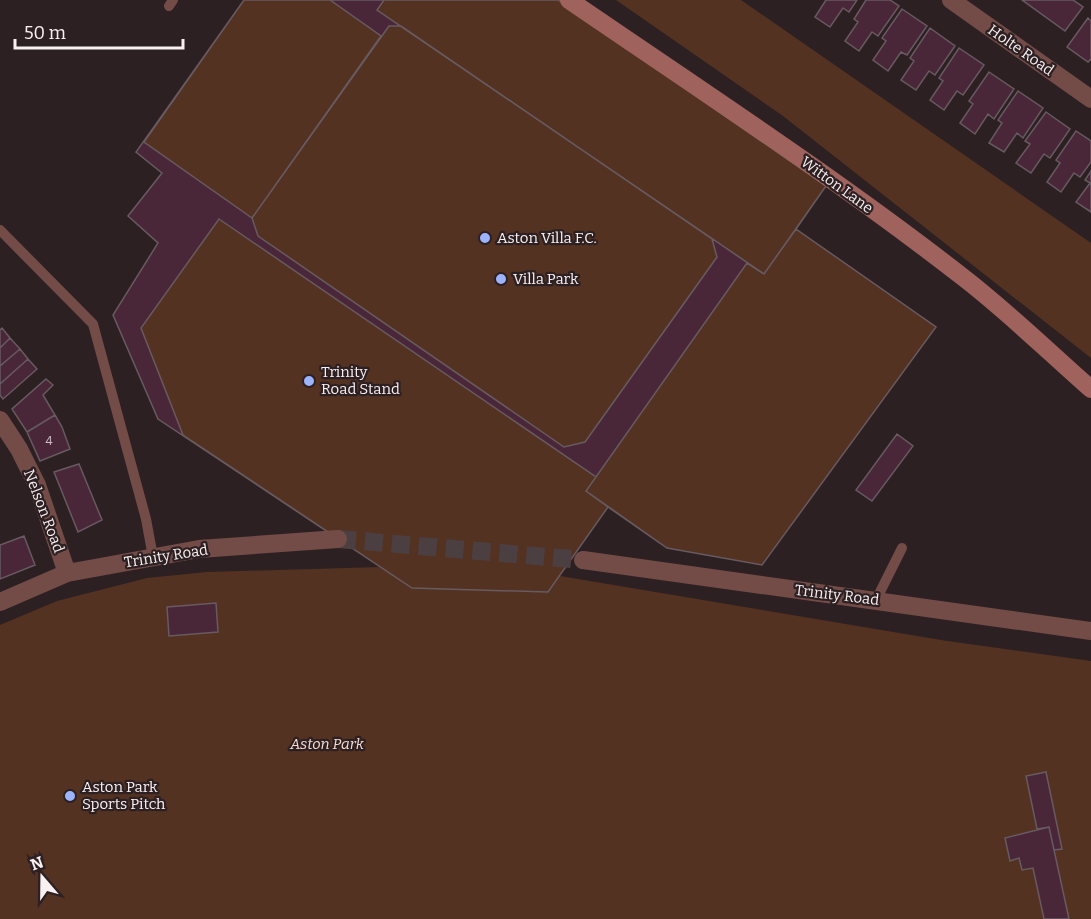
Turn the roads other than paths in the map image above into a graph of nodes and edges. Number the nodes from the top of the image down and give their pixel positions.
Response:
1 (569, 0) edge
2 (951, 0) edge
3 (1091, 99) edge
4 (0, 230) edge
5 (1091, 389) edge
6 (0, 420) edge
7 (338, 539) tunnel mouth
8 (902, 548) dead end
9 (153, 557) junction
10 (583, 560) tunnel mouth
11 (67, 573) junction
12 (876, 600) junction
13 (0, 602) edge
14 (1091, 631) edge

1 - 5 main road, Witton Lane
2 - 3 street, Holte Road
4 - 9 lane
6 - 11 street, Nelson Road
7 - 9 street, Trinity Road
8 - 12 lane
9 - 11 street, Trinity Road
10 - 12 street, Trinity Road
11 - 13 street, Trinity Road
12 - 14 street, Trinity Road

